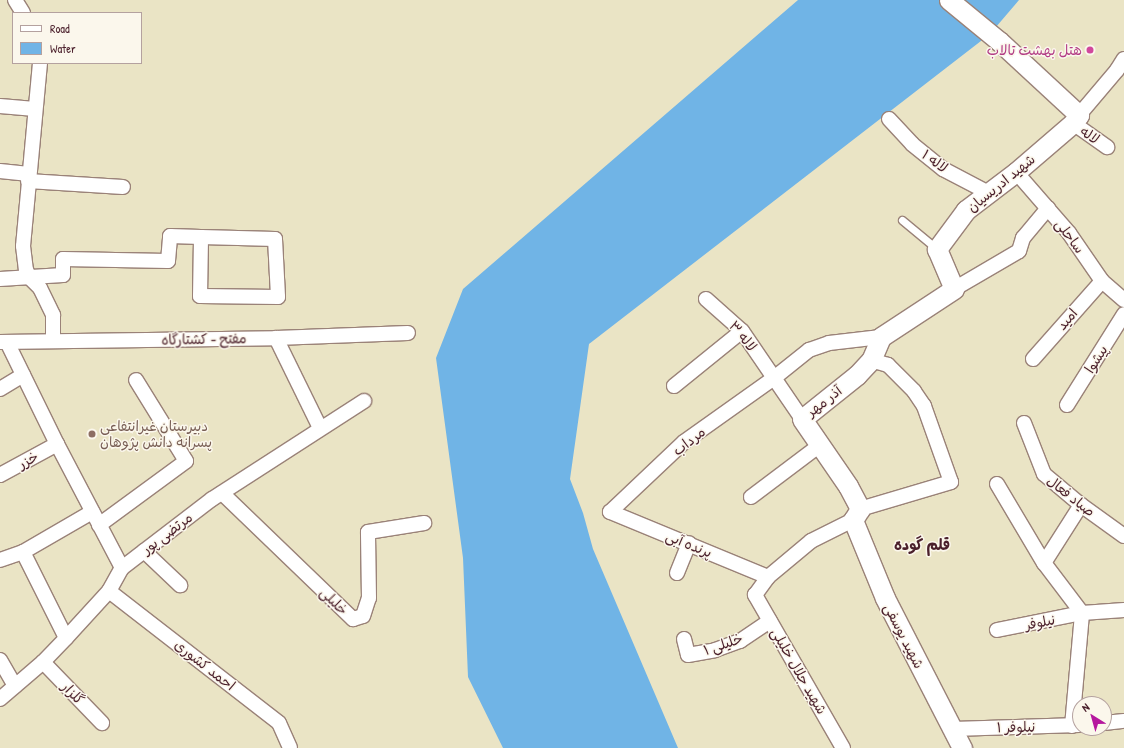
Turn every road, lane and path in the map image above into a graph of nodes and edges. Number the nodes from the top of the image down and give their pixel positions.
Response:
1 (15, 0) edge
2 (949, 0) edge
3 (22, 12) edge
4 (40, 64) edge
5 (1122, 68) edge
6 (0, 106) edge
7 (35, 109) junction
8 (889, 119) dead end
9 (1076, 119) junction
10 (1107, 147) dead end
11 (0, 171) edge
12 (1016, 172) junction
13 (29, 177) junction
14 (123, 187) dead end
15 (989, 193) junction
16 (1048, 208) junction
17 (902, 220) dead end
18 (201, 237) junction
19 (938, 249) junction
20 (30, 278) junction
21 (0, 279) edge
22 (1102, 281) junction
23 (954, 289) junction
24 (706, 299) dead end
25 (1124, 300) edge
26 (1124, 314) edge
27 (742, 331) junction
28 (408, 333) dead end
29 (881, 337) junction
30 (276, 338) junction
31 (4, 342) edge
32 (53, 342) junction
33 (1033, 359) dead end
34 (871, 360) junction
35 (23, 375) junction
36 (774, 378) junction
37 (136, 380) dead end
38 (674, 386) dead end
39 (0, 389) edge
40 (364, 401) dead end
41 (1067, 404) dead end
42 (802, 418) junction
43 (1024, 424) dead end
44 (320, 428) junction
45 (57, 444) junction
46 (820, 446) junction
47 (0, 475) edge
48 (997, 484) dead end
49 (222, 493) junction
50 (751, 497) dead end
51 (1081, 505) junction
52 (92, 512) junction
53 (610, 512) joint
54 (856, 515) junction
55 (424, 523) dead end
56 (99, 525) junction
57 (1124, 536) edge
58 (689, 543) junction
59 (144, 551) junction
60 (22, 552) junction
61 (0, 560) edge
62 (1044, 563) junction
63 (122, 568) junction
64 (677, 573) dead end
65 (768, 577) junction
66 (180, 585) dead end
67 (109, 591) junction
68 (1124, 610) edge
69 (1082, 613) junction
70 (770, 621) junction
71 (998, 630) dead end
72 (66, 638) junction
73 (684, 639) dead end
74 (0, 660) edge
75 (43, 662) junction
76 (15, 686) junction
77 (1078, 696) edge
78 (0, 699) edge
79 (1124, 721) edge
80 (1112, 722) edge
81 (102, 724) dead end
82 (1072, 726) edge
83 (952, 729) junction
84 (290, 748) edge
85 (843, 748) edge
86 (962, 748) edge

1 - 3 street
2 - 9 street
4 - 7 street
5 - 9 street
6 - 7 street
7 - 13 street
8 - 15 street, لاله ۱
9 - 10 street, لاله
9 - 12 street, شهید ادریسیان
11 - 13 street
12 - 15 street, شهید ادریسیان
12 - 16 street, ساحلی
13 - 14 street
13 - 20 street
15 - 19 street, شهید ادریسیان
16 - 22 street, ساحلی
16 - 23 street
17 - 19 lane
18 - 18 street
18 - 20 street
19 - 23 street
20 - 21 street
20 - 32 street
22 - 25 street, ساحلی
22 - 33 street, امید
23 - 29 street
24 - 27 street, لاله ۳
26 - 41 street, پیشوا
27 - 36 street, لاله ۳
27 - 38 street
28 - 30 street, مفتح - کشتارگاه
29 - 34 street, آذر مهر
29 - 36 street, مرداب
30 - 32 street, مفتح - کشتارگاه
30 - 44 street
31 - 32 street, مفتح - کشتارگاه
31 - 35 street
34 - 42 street, آذر مهر
34 - 54 street
35 - 39 street
35 - 45 street
36 - 42 street, لاله ۳
36 - 53 street, مرداب
37 - 56 street
40 - 44 street, مرتضی پور
42 - 46 street, آذر مهر
43 - 51 street, صیاد فعال
44 - 49 street, مرتضی پور
45 - 47 street, خزر
45 - 52 street
46 - 50 street
46 - 54 street, آذر مهر
48 - 62 street
49 - 55 street, خلیلی
49 - 59 street, مرتضی پور
51 - 57 street, صیاد فعال
51 - 62 street
52 - 56 street
52 - 60 street
53 - 58 street, پرنده آبی
54 - 65 street
54 - 83 street, شهید یوسفی
56 - 63 street
58 - 64 street
58 - 65 street, پرنده آبی
59 - 63 street, مرتضی پور
59 - 66 street
60 - 61 street
60 - 72 street
62 - 69 street
63 - 67 street, مرتضی پور
65 - 70 street, شهید جلال خلیلی
67 - 72 street, مرتضی پور
67 - 84 street, احمد کشوری
68 - 69 street, نیلوفر
69 - 71 street, نیلوفر
69 - 77 street
70 - 73 street, خلیلی ۱
70 - 85 street, شهید جلال خلیلی
72 - 75 street, مرتضی پور
74 - 76 street
75 - 76 street, مرتضی پور
75 - 81 street, گلزار
76 - 78 street, مرتضی پور
79 - 80 street
82 - 83 street, نیلوفر ۱
83 - 86 street, شهید یوسفی

